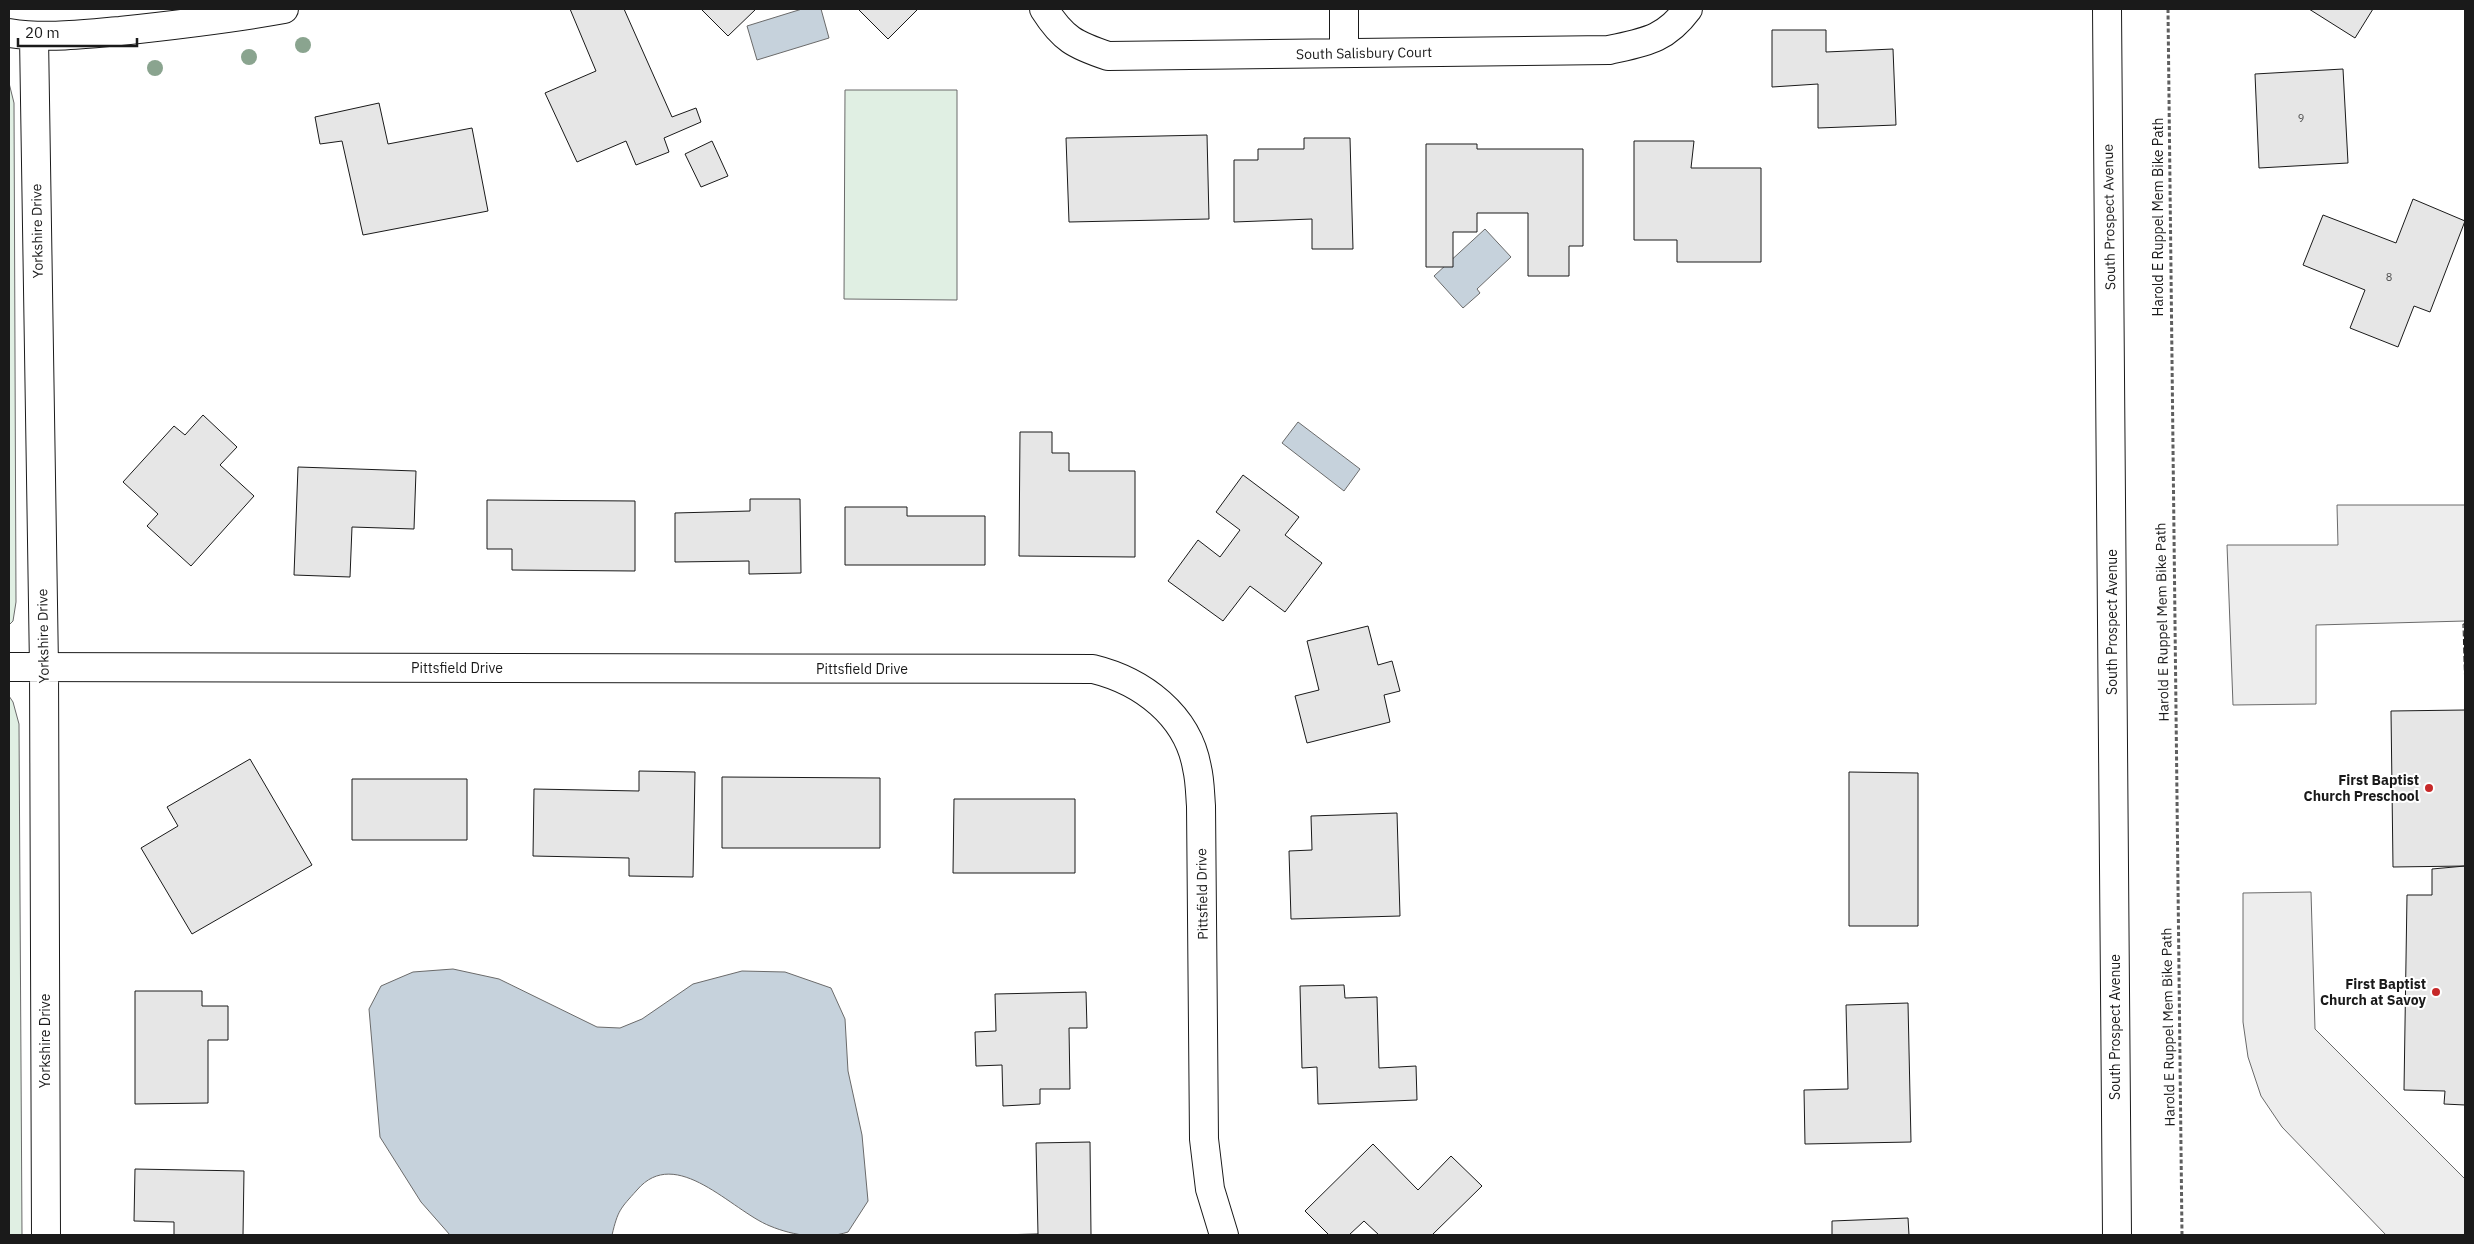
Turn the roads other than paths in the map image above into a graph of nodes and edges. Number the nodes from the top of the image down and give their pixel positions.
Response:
1 (284, 9) edge
2 (1044, 9) edge
3 (1344, 9) edge
4 (1688, 9) edge
5 (2107, 9) edge
6 (22, 35) edge
7 (1344, 53) junction
8 (9, 667) edge
9 (44, 667) junction
10 (46, 1235) edge
11 (1224, 1235) edge
12 (2117, 1235) edge

1 - 6 street
2 - 7 street, South Salisbury Court
3 - 7 street
4 - 7 street, South Salisbury Court
5 - 12 street, South Prospect Avenue
6 - 9 street, Yorkshire Drive
8 - 9 street, Pittsfield Drive
9 - 10 street, Yorkshire Drive
9 - 11 street, Pittsfield Drive

